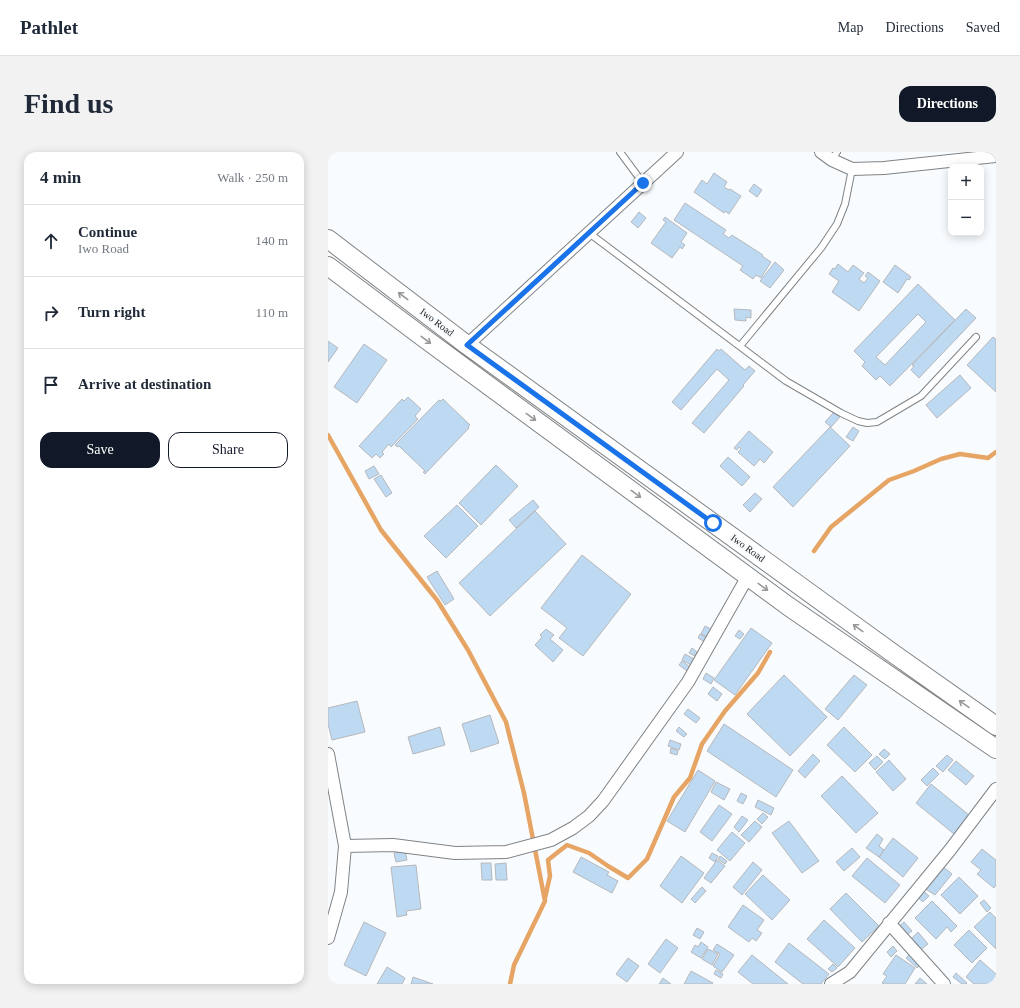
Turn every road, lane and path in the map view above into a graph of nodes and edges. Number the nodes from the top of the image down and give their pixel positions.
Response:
1 (620, 152) edge
2 (677, 152) edge
3 (821, 152) edge
4 (834, 156) edge
5 (996, 156) edge
6 (852, 168) junction
7 (643, 183) junction
8 (590, 233) junction
9 (328, 239) edge
10 (328, 266) edge
11 (976, 337) dead end
12 (467, 345) junction
13 (740, 346) junction
14 (748, 576) junction
15 (996, 726) edge
16 (996, 749) edge
17 (328, 754) edge
18 (996, 789) edge
19 (345, 846) junction
20 (889, 924) junction
21 (328, 938) edge
22 (851, 978) edge
23 (831, 984) edge
24 (944, 984) edge

1 - 7 lane
2 - 7 street
3 - 4 street
4 - 6 street
5 - 6 street
6 - 13 lane
7 - 8 street
8 - 12 street
8 - 13 lane
12 -> 9 main road, Iwo Road
10 -> 14 main road, Iwo Road
11 - 13 lane
15 -> 12 main road, Iwo Road
14 -> 16 main road, Iwo Road
14 - 19 street
17 - 19 street
18 - 20 street
19 - 21 street
20 - 22 street
20 - 24 street
22 - 23 street

